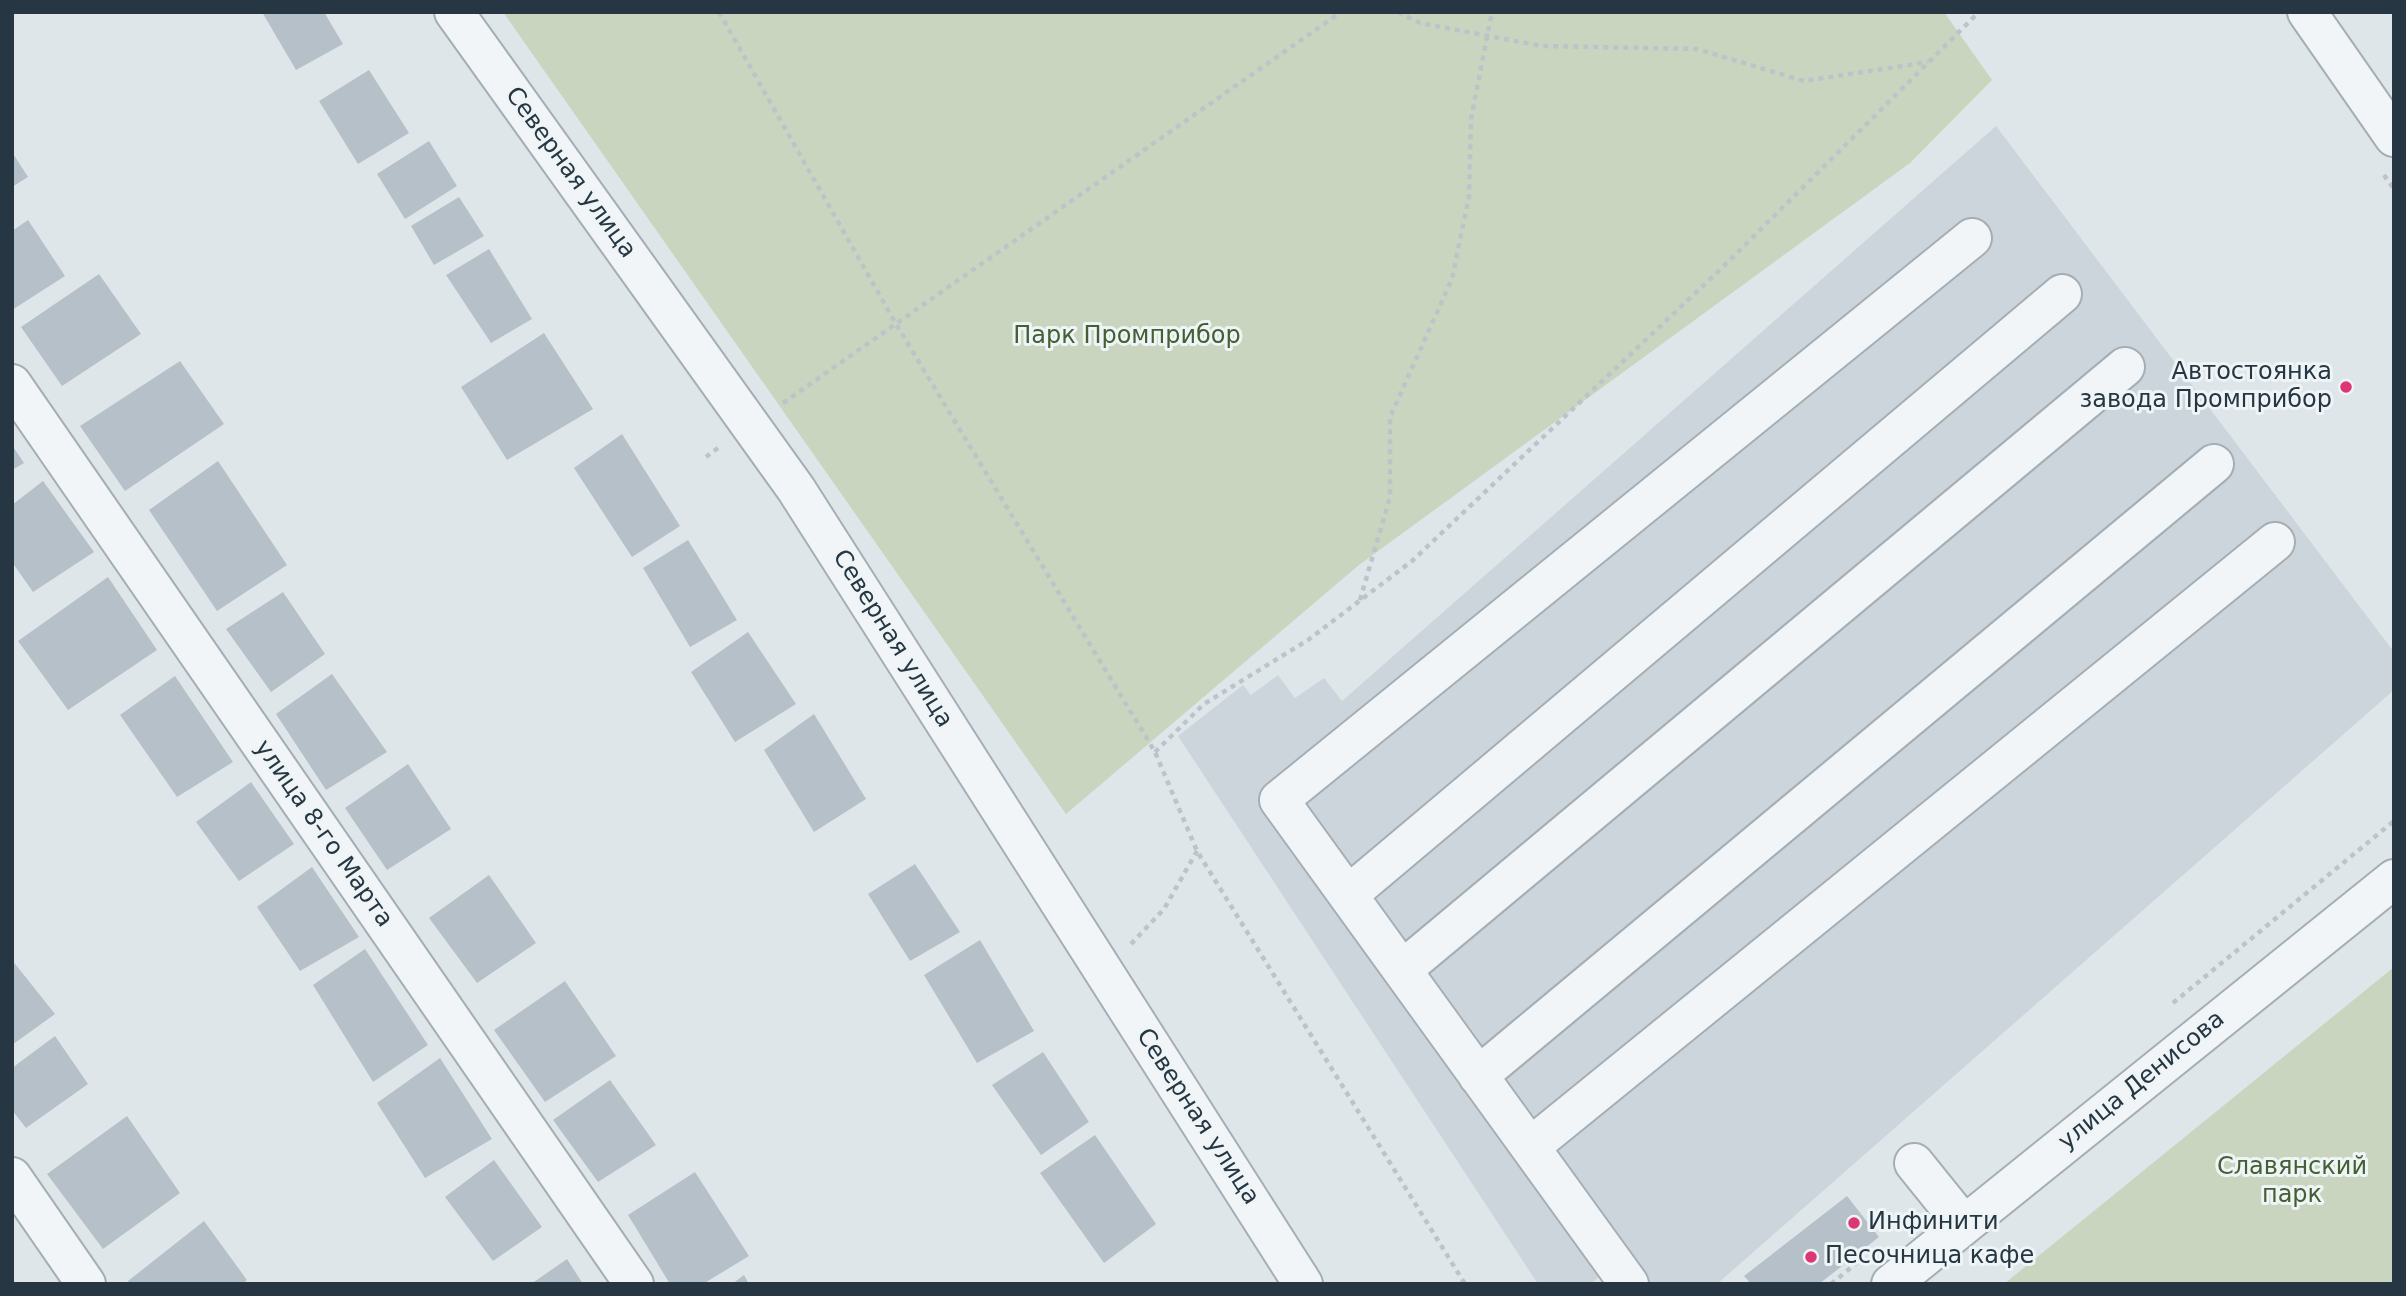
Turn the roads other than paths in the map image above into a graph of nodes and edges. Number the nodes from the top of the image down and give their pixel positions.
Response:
1 (454, 12) edge
2 (2307, 12) edge
3 (2394, 137) edge
4 (1972, 238) dead end
5 (2062, 294) dead end
6 (2125, 367) dead end
7 (12, 384) edge
8 (2214, 464) dead end
9 (2275, 542) dead end
10 (2394, 878) edge
11 (1348, 895) junction
12 (1402, 971) junction
13 (1478, 1076) junction
14 (1530, 1147) junction
15 (1914, 1163) dead end
16 (12, 1177) edge
17 (1964, 1224) junction
18 (86, 1284) edge
19 (634, 1284) edge
20 (1303, 1284) edge
21 (1629, 1284) edge
22 (1891, 1284) edge

1 - 20 street, Северная улица
2 - 3 street
4 - 11 street
5 - 11 street
6 - 12 street
7 - 19 street, улица 8-го Марта
8 - 13 street
9 - 14 street
10 - 17 street, улица Денисова
11 - 12 street
12 - 13 street
13 - 14 street
14 - 21 street
15 - 17 street
16 - 18 street
17 - 22 street, улица Денисова

